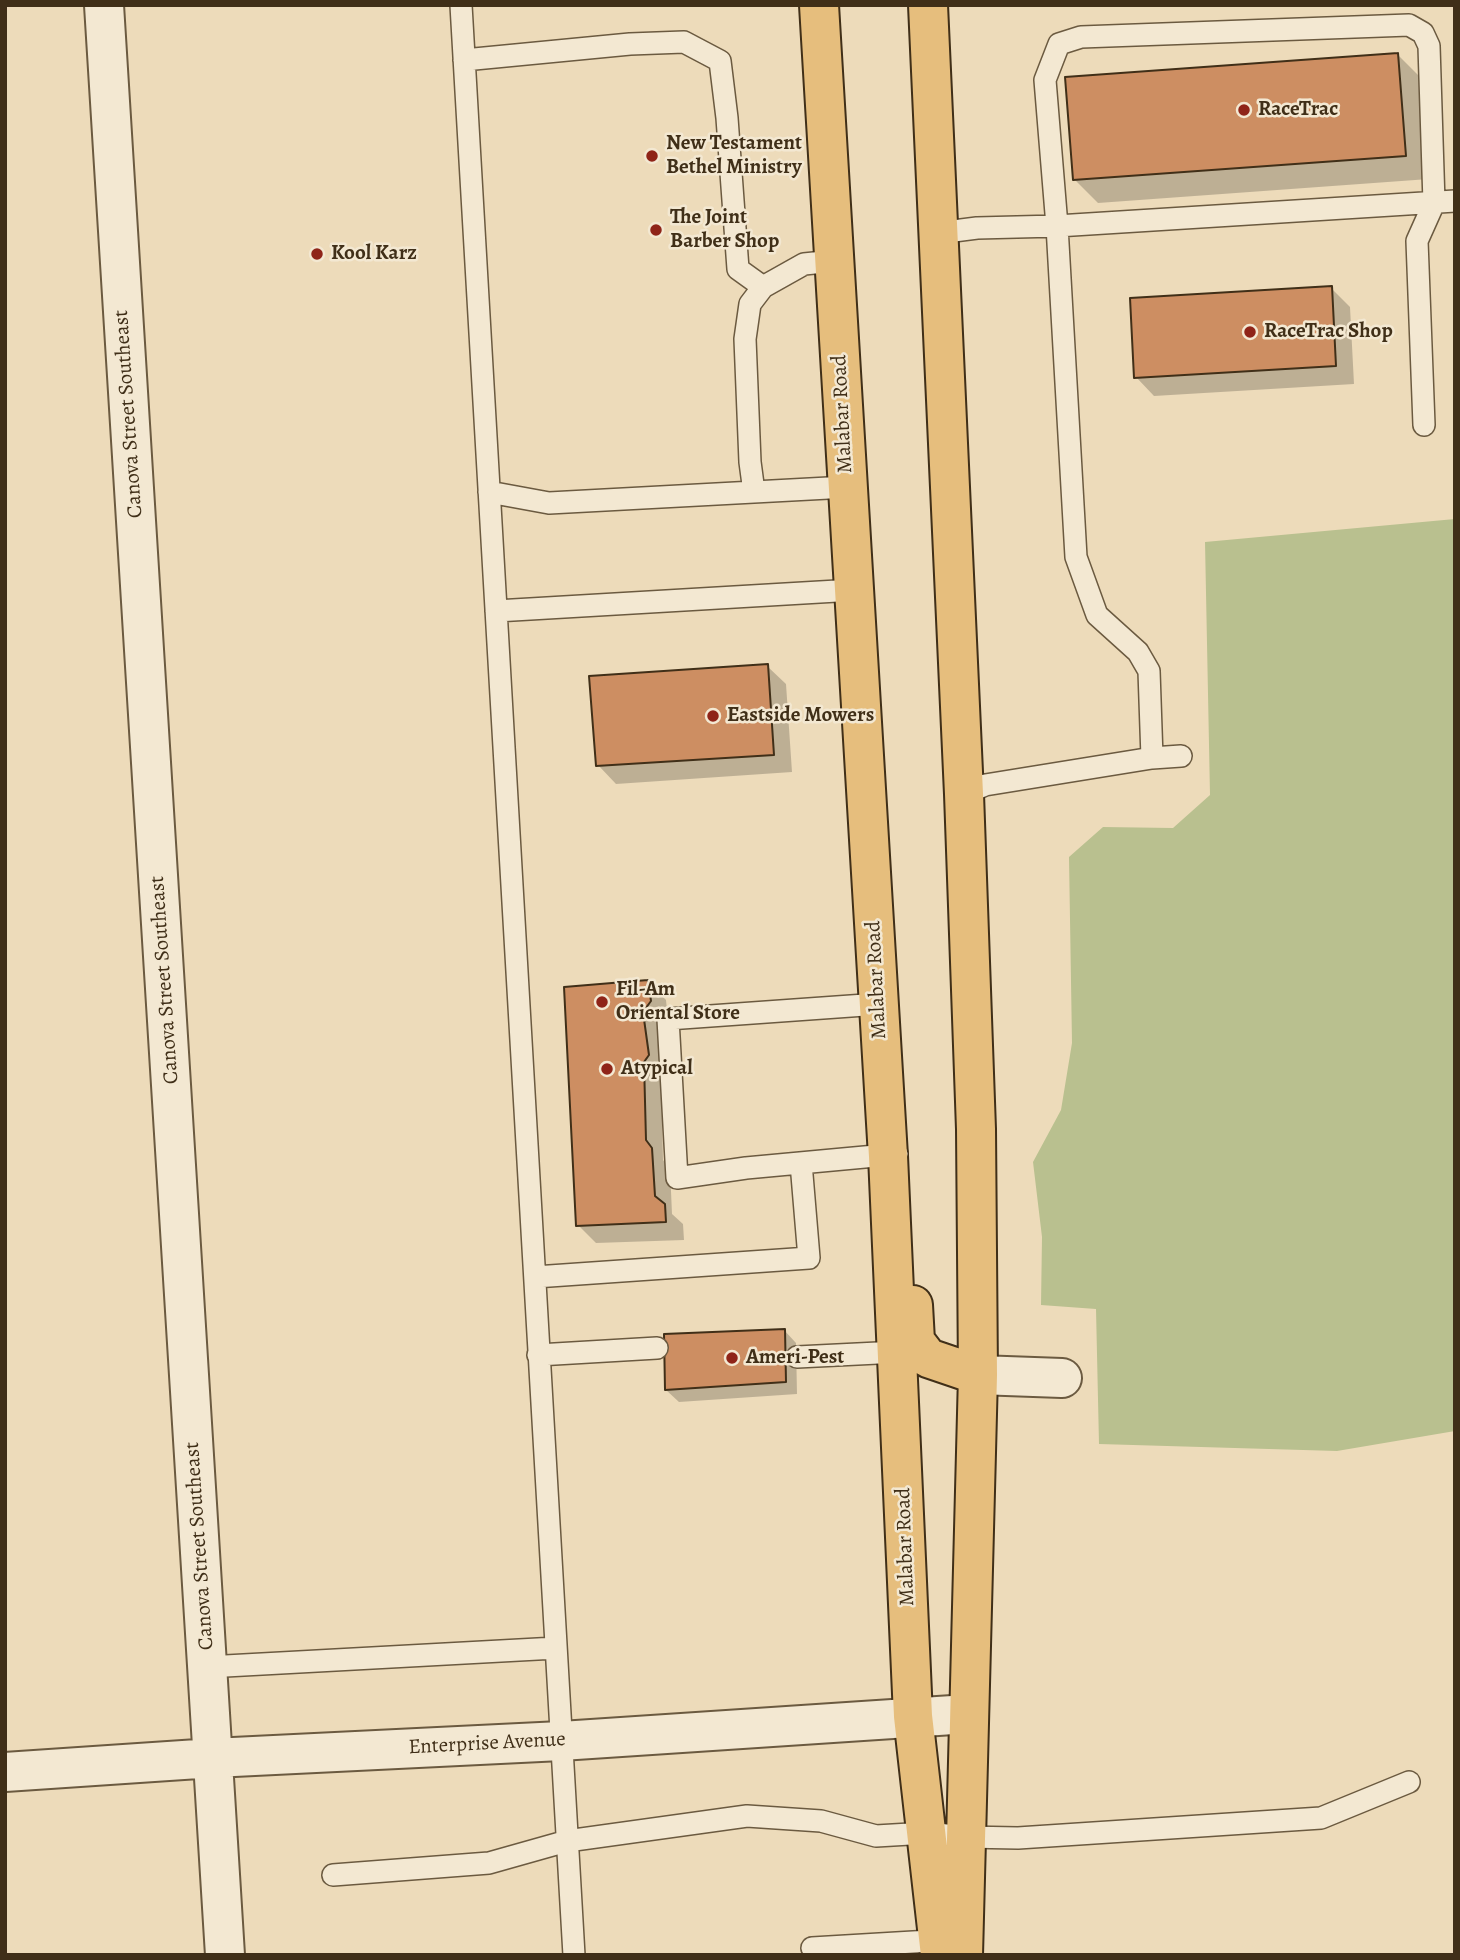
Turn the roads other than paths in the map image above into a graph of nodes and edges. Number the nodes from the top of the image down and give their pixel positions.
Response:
1 (104, 5) edge
2 (461, 5) edge
3 (819, 5) edge
4 (928, 5) edge
5 (464, 60) junction
6 (1445, 202) edge
7 (1057, 226) junction
8 (938, 233) junction
9 (834, 261) junction
10 (764, 286) junction
11 (1424, 425) dead end
12 (847, 487) junction
13 (489, 492) junction
14 (754, 492) junction
15 (854, 590) junction
16 (496, 611) junction
17 (1181, 756) dead end
18 (1152, 758) junction
19 (964, 794) junction
20 (879, 1004) junction
21 (896, 1154) junction
22 (801, 1163) junction
23 (535, 1278) junction
24 (657, 1348) dead end
25 (898, 1352) junction
26 (538, 1355) junction
27 (797, 1357) dead end
28 (978, 1375) junction
29 (1062, 1378) dead end
30 (556, 1648) junction
31 (208, 1667) junction
32 (968, 1714) junction
33 (913, 1716) junction
34 (561, 1741) junction
35 (212, 1758) junction
36 (5, 1772) edge
37 (1409, 1782) dead end
38 (927, 1833) junction
39 (965, 1837) junction
40 (567, 1841) junction
41 (333, 1875) dead end
42 (951, 1947) edge
43 (813, 1948) dead end
44 (225, 1955) edge
45 (574, 1955) edge

1 - 31 street, Canova Street Southeast
2 - 5 lane
3 - 9 main road, Malabar Road
4 - 8 main road
5 - 10 lane
5 - 13 lane
6 - 7 lane
6 - 7 lane
6 - 11 lane
7 - 8 lane
7 - 18 lane
8 - 19 main road
9 - 10 lane
9 - 12 main road, Malabar Road
10 - 14 lane
12 - 14 lane
12 - 15 main road, Malabar Road
13 - 14 lane
13 - 16 lane
15 - 16 lane
15 - 20 main road, Malabar Road
16 - 23 lane
17 - 18 lane
18 - 19 lane
19 - 28 main road
20 - 21 main road, Malabar Road
20 - 22 lane
21 - 22 lane
21 - 25 main road, Malabar Road
21 - 28 main road
22 - 23 lane
23 - 26 lane
24 - 26 lane
25 - 27 lane
25 - 33 main road, Malabar Road
26 - 30 lane
28 - 29 street
28 - 32 main road
30 - 31 lane
30 - 34 lane
31 - 35 street, Canova Street Southeast
32 - 33 street, Enterprise Avenue
32 - 39 main road
33 - 34 street, Enterprise Avenue
33 - 38 main road, Malabar Road
34 - 35 street, Enterprise Avenue
34 - 40 lane
35 - 36 street, Enterprise Avenue
35 - 44 street, Canova Street Southeast
37 - 39 lane
38 - 39 lane
38 - 40 lane
38 - 42 main road, Malabar Road
39 - 42 main road
40 - 41 lane
40 - 45 lane
42 - 43 lane

